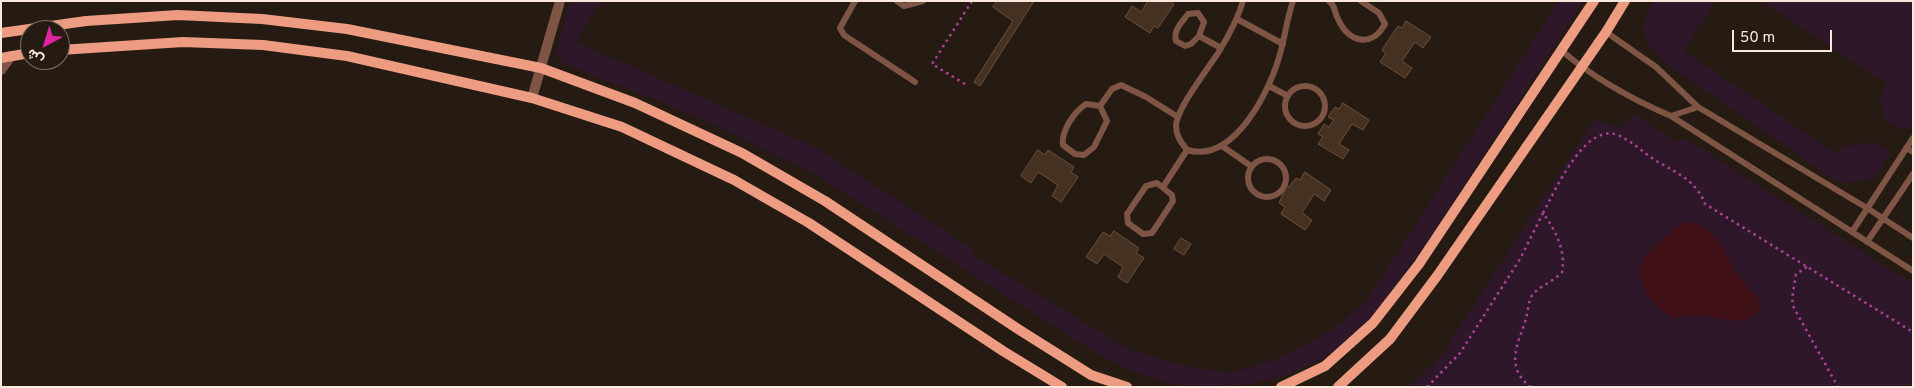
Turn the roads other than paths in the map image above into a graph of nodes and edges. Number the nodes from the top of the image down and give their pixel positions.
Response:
1 (560, 1) edge
2 (855, 1) edge
3 (897, 1) edge
4 (923, 1) edge
5 (1243, 1) edge
6 (1293, 1) edge
7 (1362, 1) edge
8 (1594, 1) edge
9 (1625, 1) edge
10 (1333, 2) edge
11 (1237, 18) junction
12 (1606, 32) junction
13 (1, 33) edge
14 (1199, 36) junction
15 (1283, 44) junction
16 (1221, 48) junction
17 (70, 49) edge
18 (1562, 51) junction
19 (20, 55) edge
20 (6, 57) edge
21 (540, 68) junction
22 (1581, 68) junction
23 (1, 70) edge
24 (915, 82) dead end
25 (1269, 86) junction
26 (1288, 96) junction
27 (532, 98) junction
28 (1100, 106) junction
29 (1698, 107) junction
30 (1671, 116) junction
31 (1178, 117) junction
32 (1913, 138) edge
33 (1222, 146) junction
34 (1906, 148) junction
35 (1187, 150) junction
36 (1913, 152) edge
37 (1252, 166) junction
38 (1913, 174) edge
39 (1162, 187) junction
40 (1867, 208) junction
41 (1884, 219) junction
42 (1852, 232) junction
43 (1913, 238) edge
44 (1868, 242) junction
45 (1913, 271) edge
46 (1062, 387) edge
47 (1128, 387) edge
48 (1281, 387) edge
49 (1338, 387) edge

1 - 21 street
2 - 24 lane
3 - 4 lane
5 - 11 lane
6 - 15 lane
7 - 10 lane
8 - 18 main road
9 - 12 main road
11 - 15 lane
11 - 16 lane
12 - 22 main road
12 - 29 lane
13 - 21 main road
14 - 14 lane
14 - 16 lane
15 - 25 lane
16 - 31 lane
17 - 27 main road
18 - 22 lane
18 - 48 main road
19 - 20 main road
20 - 23 street
21 - 27 street
21 - 47 main road
22 - 30 lane
22 - 49 main road
25 - 26 lane
25 - 33 lane
26 - 26 lane
27 - 46 main road
28 - 28 lane
28 - 31 lane
29 - 30 lane
29 - 40 lane
30 - 42 lane
31 - 35 lane
32 - 34 lane
33 - 35 lane
33 - 37 lane
34 - 36 lane
34 - 40 lane
35 - 39 lane
37 - 37 lane
38 - 41 lane
39 - 39 lane
40 - 41 lane
40 - 42 lane
41 - 43 lane
41 - 44 lane
42 - 44 lane
44 - 45 lane

